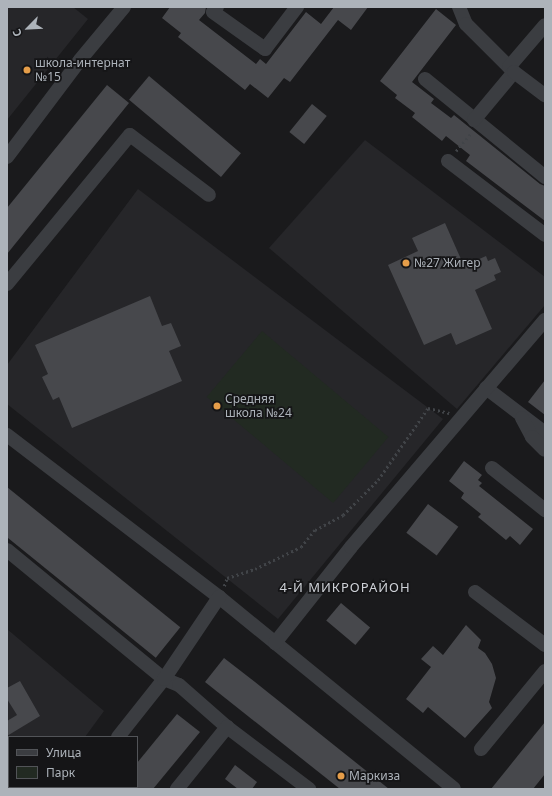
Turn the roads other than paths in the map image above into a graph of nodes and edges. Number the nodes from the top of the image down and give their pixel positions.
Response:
1 (124, 7) edge
2 (217, 7) edge
3 (297, 7) edge
4 (459, 7) edge
5 (545, 25) edge
6 (512, 70) junction
7 (426, 79) dead end
8 (545, 95) edge
9 (477, 122) junction
10 (7, 157) edge
11 (448, 161) road end
12 (545, 176) edge
13 (209, 195) dead end
14 (545, 234) edge
15 (7, 284) edge
16 (545, 320) edge
17 (486, 388) junction
18 (520, 415) junction
19 (545, 433) edge
20 (7, 435) edge
21 (545, 450) edge
22 (492, 468) dead end
23 (545, 510) edge
24 (7, 550) edge
25 (475, 592) dead end
26 (219, 597) junction
27 (275, 643) junction
28 (545, 645) edge
29 (545, 671) edge
30 (164, 679) junction
31 (227, 727) junction
32 (119, 736) edge
33 (481, 749) dead end
34 (177, 789) edge
35 (309, 789) edge
36 (454, 789) edge

1 - 10 street
2 - 3 street
4 - 6 street
5 - 6 street
6 - 8 street
6 - 9 street
7 - 9 street
9 - 12 street
11 - 14 street
13 - 15 street
16 - 17 street
17 - 18 street
17 - 27 street
18 - 19 street
18 - 21 street
20 - 26 street
22 - 23 street
24 - 30 street
25 - 28 street
26 - 27 street
26 - 30 street
27 - 36 street
29 - 33 street
30 - 31 street
30 - 32 street
31 - 34 street
31 - 35 street

